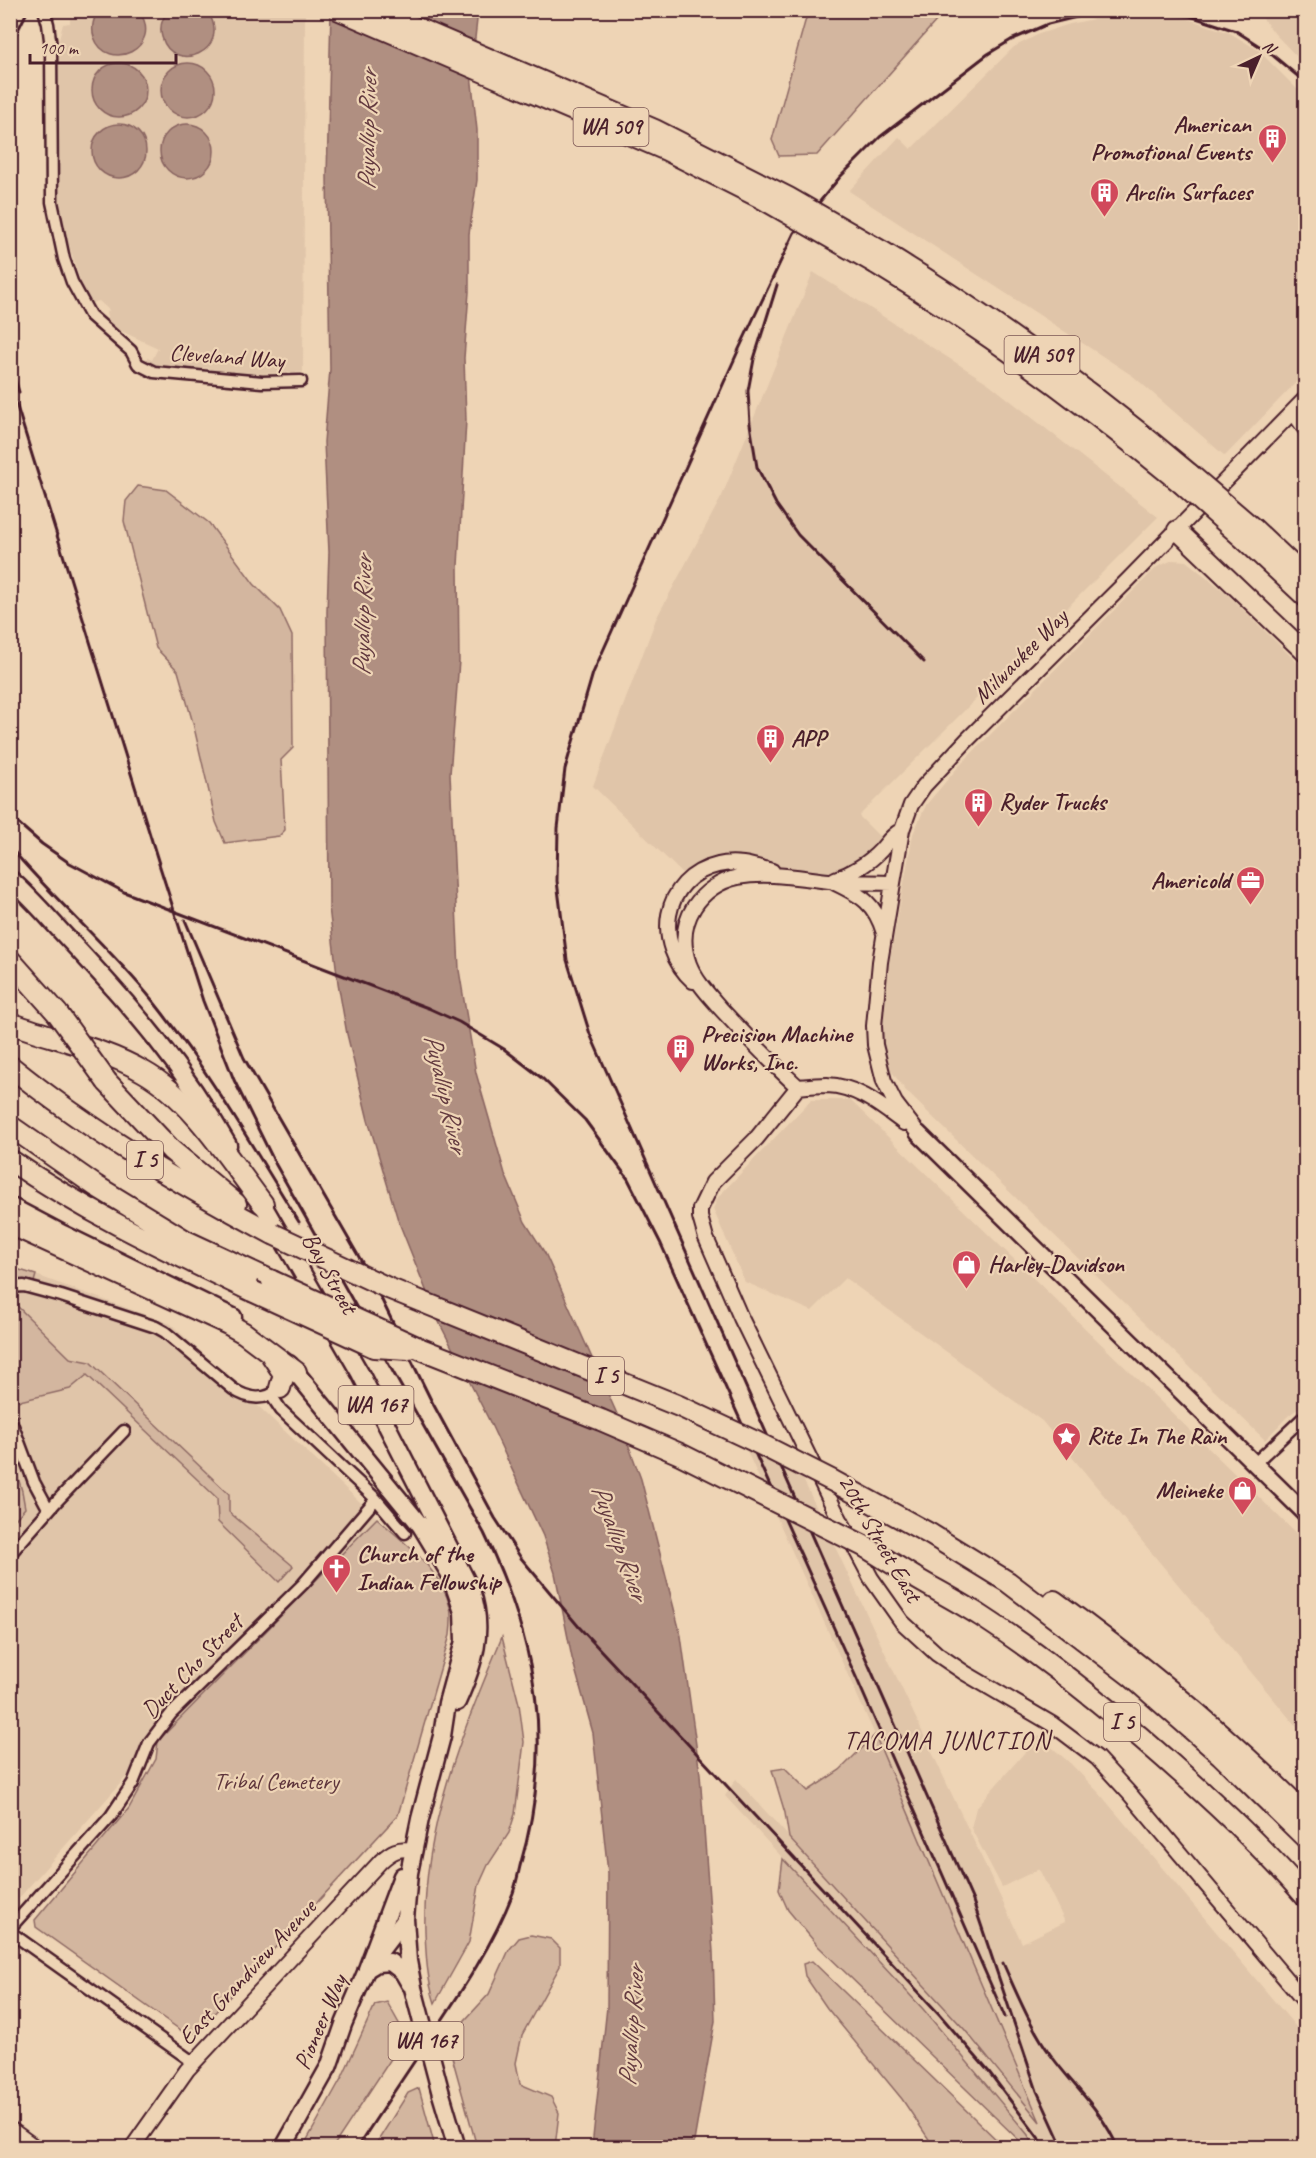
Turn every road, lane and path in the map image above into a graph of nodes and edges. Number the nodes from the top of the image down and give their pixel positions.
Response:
1 (44, 10) edge
2 (337, 10) edge
3 (376, 10) edge
4 (879, 258) junction
5 (301, 381) dead end
6 (1305, 398) edge
7 (1293, 412) junction
8 (1305, 430) edge
9 (1177, 530) junction
10 (1249, 534) junction
11 (1305, 577) edge
12 (1305, 598) edge
13 (1305, 653) edge
14 (902, 830) junction
15 (797, 877) junction
16 (12, 881) edge
17 (831, 881) junction
18 (893, 883) junction
19 (885, 935) junction
20 (10, 960) edge
21 (702, 987) junction
22 (10, 1023) edge
23 (13, 1068) edge
24 (798, 1087) junction
25 (10, 1126) edge
26 (918, 1133) junction
27 (10, 1160) edge
28 (263, 1204) junction
29 (10, 1206) edge
30 (10, 1224) edge
31 (273, 1234) junction
32 (10, 1287) edge
33 (267, 1349) junction
34 (421, 1349) junction
35 (296, 1372) junction
36 (311, 1390) junction
37 (276, 1392) junction
38 (1305, 1415) edge
39 (10, 1418) edge
40 (124, 1431) dead end
41 (1254, 1464) junction
42 (376, 1499) junction
43 (49, 1510) junction
44 (1305, 1514) edge
45 (405, 1533) dead end
46 (10, 1554) edge
47 (1008, 1582) junction
48 (442, 1736) junction
49 (1305, 1815) edge
50 (1305, 1838) edge
51 (412, 1850) junction
52 (1305, 1897) edge
53 (405, 1919) junction
54 (10, 1930) edge
55 (367, 1969) junction
56 (413, 1988) junction
57 (1305, 2003) edge
58 (193, 2062) junction
59 (10, 2129) edge
60 (36, 2148) edge
61 (132, 2148) edge
62 (282, 2148) edge
63 (457, 2148) edge

1 - 5 street, Cleveland Way
2 - 4 highway, WA 509, bridge
3 - 4 highway, WA 509, bridge
4 - 10 highway, WA 509, bridge
6 - 7 street, Milwaukee Way
7 - 8 street
7 - 9 street, Milwaukee Way
9 - 13 highway
9 - 14 street, Milwaukee Way
10 - 11 highway, WA 509
10 - 12 highway, WA 509
14 - 17 street
14 - 18 street, Milwaukee Way
15 - 17 street
15 - 21 street
15 - 21 street
16 - 28 main road, Bay Street
17 - 18 street
17 - 19 street
18 - 19 street, Milwaukee Way
19 - 26 street, Milwaukee Way
20 - 31 highway, bridge
21 - 24 street
22 - 28 highway
23 - 31 highway, I 5
24 - 26 street
24 - 57 street, 20th Street East
25 - 34 highway, I 5, bridge
26 - 41 main road
27 - 34 highway, bridge
28 - 48 main road, Bay Street / WA 167
29 - 35 main road, Bay Street / WA 167
30 - 33 highway
31 - 47 highway, I 5, bridge
32 - 37 street
33 - 35 highway
33 - 37 highway
34 - 52 highway, I 5, bridge
35 - 36 main road, Bay Street / WA 167
36 - 37 main road
36 - 48 main road, Bay Street / WA 167
37 - 42 street
38 - 41 street
39 - 43 street
40 - 43 street
41 - 44 main road
42 - 45 street
42 - 54 street, Duct Cho Street
43 - 46 street
47 - 49 highway
47 - 50 highway, I 5
48 - 51 main road, Bay Street / WA 167
51 - 53 main road, WA 167
51 - 55 main road
51 - 58 street, East Grandview Avenue
53 - 55 main road, Pioneer Way
53 - 56 main road, WA 167
54 - 58 street
55 - 56 main road
55 - 62 main road, Pioneer Way
56 - 63 main road, WA 167, bridge
58 - 61 street, East Grandview Avenue
59 - 60 street

